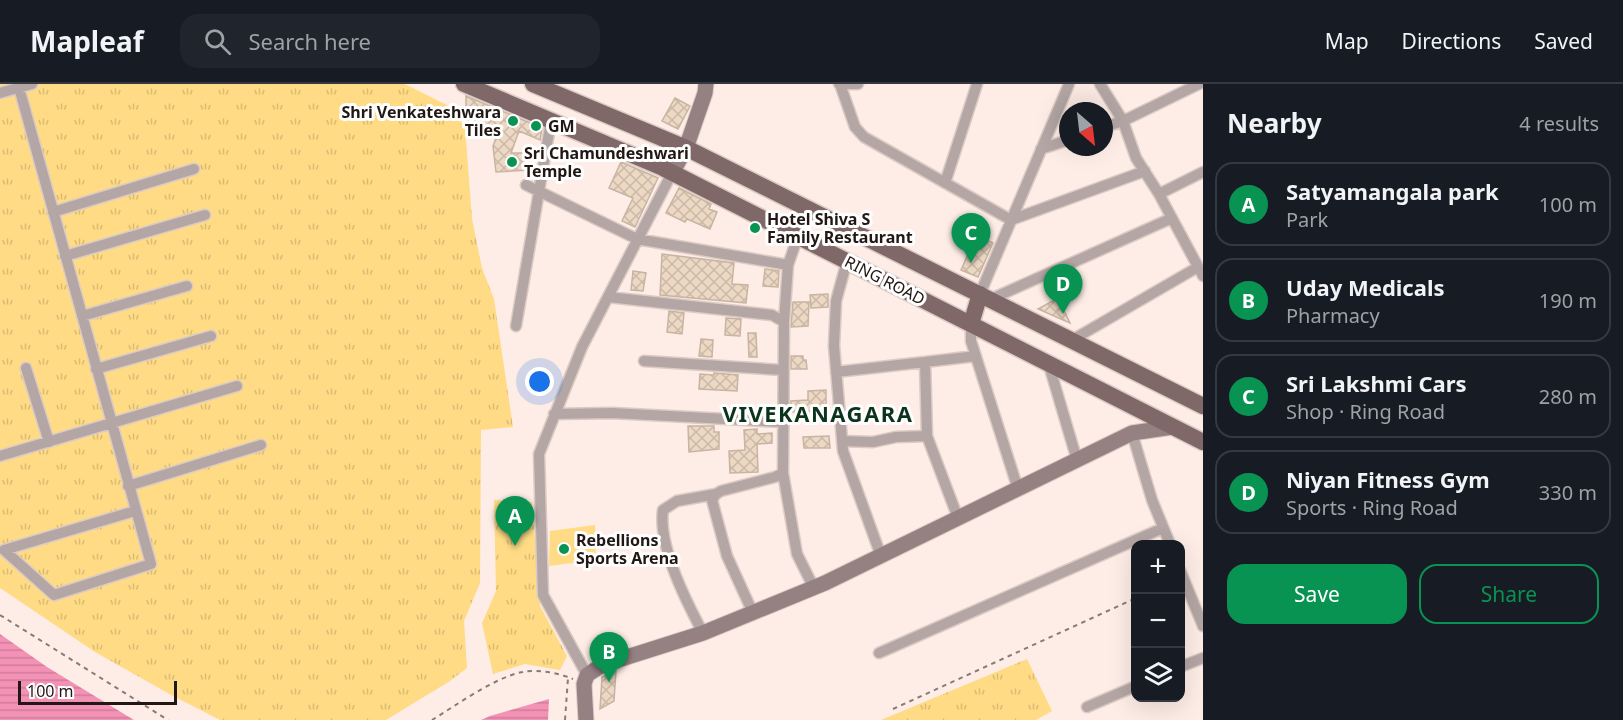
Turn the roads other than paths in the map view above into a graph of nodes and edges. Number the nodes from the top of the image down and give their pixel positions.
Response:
1 (32, 84) edge
2 (464, 84) edge
3 (533, 84) edge
4 (706, 84) edge
5 (840, 84) edge
6 (858, 84) edge
7 (977, 84) edge
8 (1069, 84) edge
9 (1100, 84) edge
10 (1199, 84) edge
11 (18, 86) edge
12 (0, 93) edge
13 (551, 121) junction
14 (1123, 121) junction
15 (1113, 124) edge
16 (1059, 143) edge
17 (686, 148) junction
18 (1041, 149) junction
19 (194, 169) dead end
20 (1144, 171) junction
21 (1203, 172) edge
22 (672, 173) junction
23 (945, 183) junction
24 (526, 185) dead end
25 (539, 192) junction
26 (1159, 194) junction
27 (53, 212) junction
28 (205, 215) dead end
29 (1172, 218) junction
30 (1011, 220) junction
31 (798, 236) junction
32 (637, 239) junction
33 (65, 256) junction
34 (847, 261) junction
35 (788, 265) junction
36 (1201, 271) edge
37 (187, 286) dead end
38 (986, 296) junction
39 (608, 297) junction
40 (82, 316) junction
41 (784, 322) junction
42 (971, 324) junction
43 (516, 326) dead end
44 (211, 336) dead end
45 (1072, 340) junction
46 (976, 356) junction
47 (644, 361) dead end
48 (925, 362) junction
49 (1047, 362) junction
50 (27, 368) dead end
51 (96, 369) junction
52 (783, 370) junction
53 (836, 372) junction
54 (237, 386) dead end
55 (1203, 406) edge
56 (554, 414) junction
57 (783, 423) junction
58 (112, 424) junction
59 (1173, 427) junction
60 (1132, 434) junction
61 (927, 436) junction
62 (842, 441) junction
63 (49, 442) junction
64 (1203, 442) edge
65 (261, 445) dead end
66 (0, 456) edge
67 (1077, 460) junction
68 (783, 473) junction
69 (128, 486) junction
70 (1018, 489) junction
71 (716, 494) junction
72 (135, 511) junction
73 (958, 518) junction
74 (1163, 528) junction
75 (1168, 540) edge
76 (881, 556) junction
77 (1185, 582) edge
78 (814, 588) junction
79 (753, 613) junction
80 (1203, 627) edge
81 (703, 633) junction
82 (879, 653) dead end
83 (1203, 658) edge
84 (1185, 665) edge
85 (586, 680) junction
86 (1131, 688) edge
87 (1087, 707) dead end
88 (586, 720) edge

1 - 11 street
2 - 13 main road, RING ROAD
3 - 17 main road, RING ROAD
4 - 17 street
5 - 6 street
5 - 23 street
7 - 23 street
8 - 18 street
9 - 14 street
10 - 14 street
11 - 12 street
11 - 27 street
13 - 22 main road, RING ROAD
13 - 25 street
14 - 15 street
14 - 20 street
16 - 18 street
17 - 22 street
17 - 38 main road, RING ROAD
18 - 30 street
19 - 27 street
20 - 26 street
20 - 30 street
21 - 26 street
22 - 31 main road, RING ROAD
22 - 32 street
23 - 30 street
24 - 25 street
25 - 32 street
25 - 43 street
26 - 29 street
27 - 33 street
28 - 33 street
29 - 36 street
29 - 38 street
30 - 38 street
31 - 34 main road, RING ROAD
31 - 35 street
32 - 35 street
32 - 39 street
33 - 40 street
34 - 42 main road, RING ROAD
34 - 53 street
35 - 41 street
36 - 45 street
37 - 40 street
38 - 42 main road
38 - 45 main road, RING ROAD
39 - 41 street
39 - 56 street
40 - 51 street
41 - 52 street
42 - 46 street
42 - 49 main road, RING ROAD
44 - 51 street
45 - 55 main road, RING ROAD
46 - 48 street
46 - 70 street
47 - 52 street
48 - 53 street
48 - 61 street
49 - 59 main road, RING ROAD
49 - 67 street
50 - 63 street
51 - 58 street
52 - 57 street
53 - 62 street
54 - 58 street
56 - 57 street
56 - 85 street
57 - 68 street
58 - 63 street
58 - 69 street
59 - 60 street
59 - 64 main road, RING ROAD
60 - 67 street
60 - 74 street
61 - 62 street
61 - 73 street
62 - 76 street
63 - 66 street
65 - 69 street
67 - 70 street
68 - 71 street
68 - 78 street
69 - 72 street
70 - 73 street
71 - 79 street
71 - 81 street
72 - 72 street
73 - 76 street
74 - 75 street
74 - 82 street
76 - 78 street
77 - 80 street
78 - 79 street
79 - 81 street
81 - 85 street
83 - 84 street
85 - 88 street
86 - 87 street

